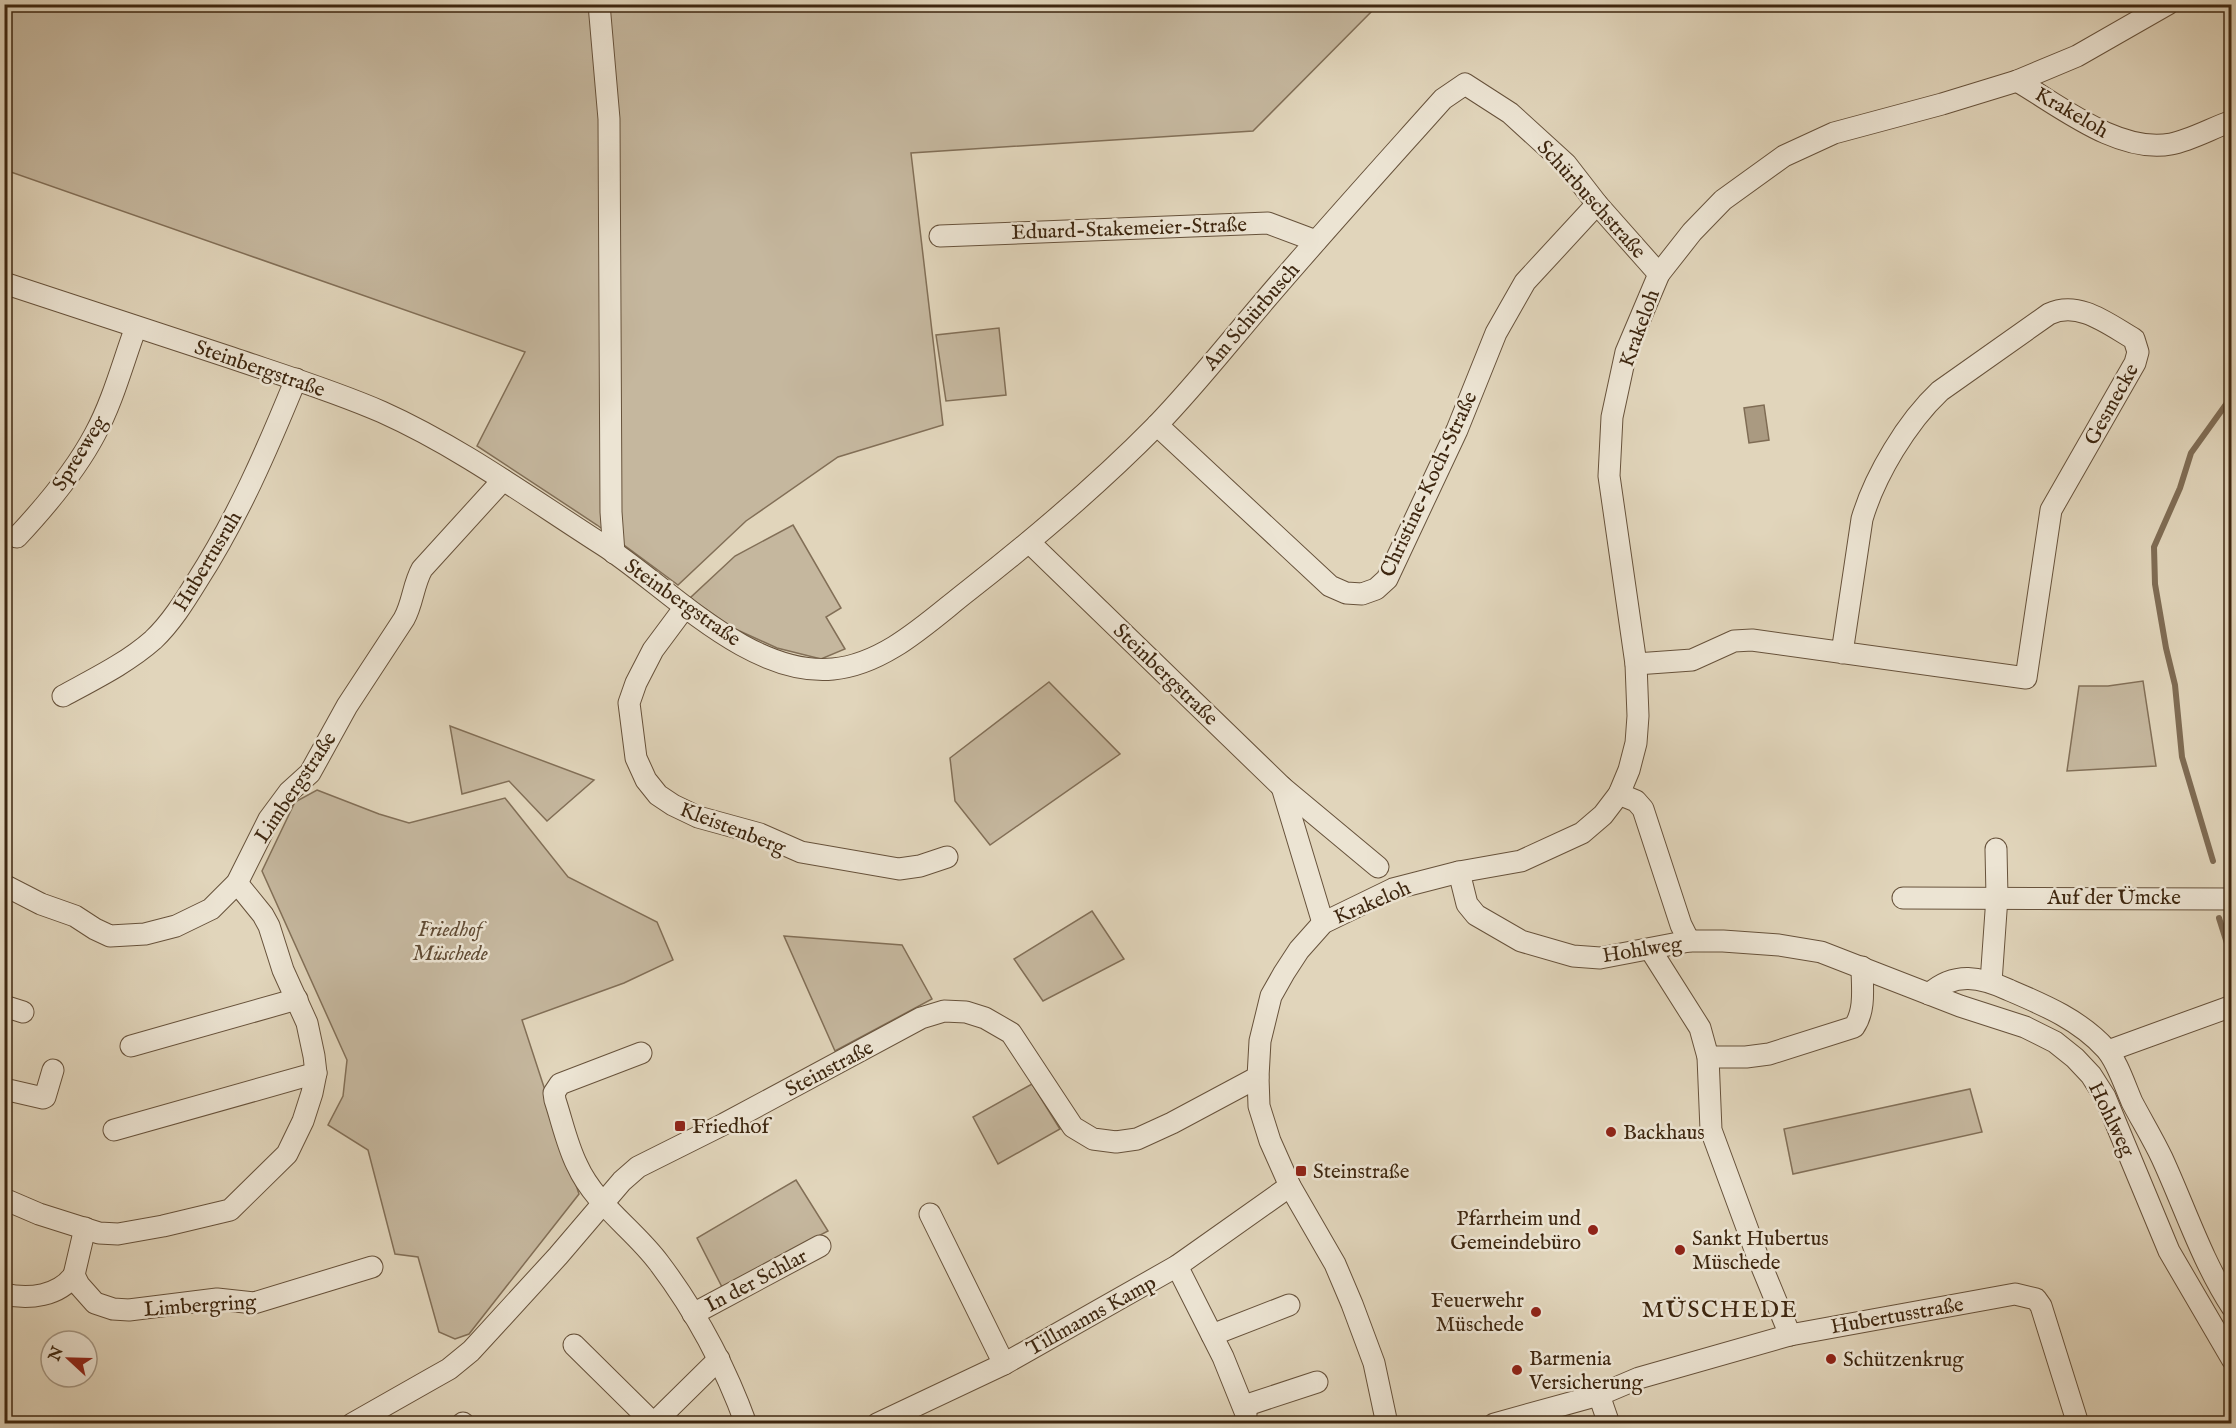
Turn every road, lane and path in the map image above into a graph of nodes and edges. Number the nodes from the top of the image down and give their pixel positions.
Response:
1 (599, 4) edge
2 (2168, 4) edge
3 (2017, 81) junction
4 (1465, 84) joint
5 (2232, 121) edge
6 (1597, 204) junction
7 (940, 236) dead end
8 (1316, 241) junction
9 (1659, 274) junction
10 (4, 283) edge
11 (136, 327) junction
12 (296, 379) junction
13 (1157, 424) junction
14 (503, 480) junction
15 (17, 537) dead end
16 (1029, 542) junction
17 (614, 553) junction
18 (685, 607) junction
19 (1842, 652) junction
20 (1636, 664) junction
21 (63, 696) dead end
22 (1282, 787) junction
23 (1618, 794) junction
24 (1996, 849) dead end
25 (947, 857) dead end
26 (1378, 867) dead end
27 (1459, 872) junction
28 (237, 883) junction
29 (4, 885) edge
30 (1997, 897) junction
31 (1903, 898) dead end
32 (2232, 899) edge
33 (1323, 923) junction
34 (1689, 941) junction
35 (1650, 949) junction
36 (1862, 967) junction
37 (1991, 982) junction
38 (1929, 994) junction
39 (297, 999) junction
40 (2232, 1006) edge
41 (131, 1046) dead end
42 (2108, 1051) junction
43 (641, 1053) dead end
44 (1708, 1057) junction
45 (53, 1070) dead end
46 (316, 1073) junction
47 (1258, 1077) junction
48 (4, 1089) edge
49 (114, 1130) dead end
50 (1290, 1186) junction
51 (4, 1199) edge
52 (603, 1203) junction
53 (930, 1214) dead end
54 (85, 1228) junction
55 (820, 1246) dead end
56 (1177, 1266) junction
57 (372, 1267) dead end
58 (74, 1275) junction
59 (4, 1294) edge
60 (1289, 1305) dead end
61 (2232, 1307) edge
62 (693, 1314) junction
63 (1212, 1335) junction
64 (1790, 1335) junction
65 (574, 1345) dead end
66 (719, 1359) junction
67 (2232, 1359) edge
68 (1004, 1364) junction
69 (1317, 1382) dead end
70 (1599, 1395) junction
71 (653, 1423) edge
72 (879, 1423) edge
73 (352, 1424) edge
74 (746, 1424) edge
75 (1387, 1424) edge
76 (1494, 1424) edge
77 (1609, 1424) edge
78 (2078, 1424) edge

1 - 17 street
2 - 3 street, Krakeloh
3 - 5 street, Krakeloh
3 - 9 street, Krakeloh
4 - 6 street, Schürbuschstraße
4 - 8 street, Am Schürbusch
6 - 9 street, Schürbuschstraße
6 - 13 street, Christine-Koch-Straße
7 - 8 street, Eduard-Stakemeier-Straße
8 - 13 street, Am Schürbusch
9 - 20 street, Krakeloh
10 - 11 street, Steinbergstraße
11 - 12 street, Steinbergstraße
11 - 15 street, Spreeweg
12 - 14 street, Steinbergstraße
12 - 21 street, Hubertusruh
13 - 16 street, Am Schürbusch
14 - 17 street, Steinbergstraße
14 - 28 street, Limbergstraße
16 - 18 street, Steinbergstraße
16 - 22 street, Steinbergstraße
17 - 18 street, Steinbergstraße
18 - 25 street, Kleistenberg
19 - 19 street, Gesmecke
19 - 20 street, Gesmecke
20 - 23 street, Krakeloh
22 - 26 street, Steinbergstraße
22 - 33 street, Steinbergstraße
23 - 27 street, Krakeloh
23 - 34 street
24 - 30 street
27 - 33 street, Krakeloh
27 - 35 street, Hohlweg
28 - 29 street, Limbergstraße
28 - 39 street
30 - 31 street, Auf der Ümcke
30 - 32 street, Auf der Ümcke
30 - 37 street
33 - 47 street, Krakeloh
34 - 35 street, Hohlweg
34 - 36 street, Hohlweg
35 - 44 street
36 - 38 street, Hohlweg
36 - 44 street
37 - 38 street
37 - 42 street
38 - 67 street, Hohlweg
39 - 41 street
39 - 46 street
40 - 42 street
42 - 61 street
43 - 52 street
44 - 64 street
45 - 48 street
46 - 49 street
46 - 54 street
47 - 50 street, Krakeloh
47 - 52 street, Steinstraße
50 - 56 street, Tillmanns Kamp
50 - 75 street, Krakeloh
51 - 54 street
52 - 62 street, In der Schlar
52 - 73 street, Steinstraße
53 - 68 street, Tillmanns Kamp
54 - 58 street
55 - 62 street, In der Schlar
56 - 63 street, Tillmanns Kamp
56 - 68 street, Tillmanns Kamp
57 - 58 street, Limbergring
58 - 59 street
60 - 63 street
62 - 66 street, In der Schlar
63 - 69 street, Tillmanns Kamp
64 - 70 street, Hubertusstraße
64 - 78 street, Hubertusstraße
65 - 71 street
66 - 71 street
66 - 74 street, In der Schlar
68 - 72 street, Tillmanns Kamp
70 - 76 street, Hubertusstraße
70 - 77 street

